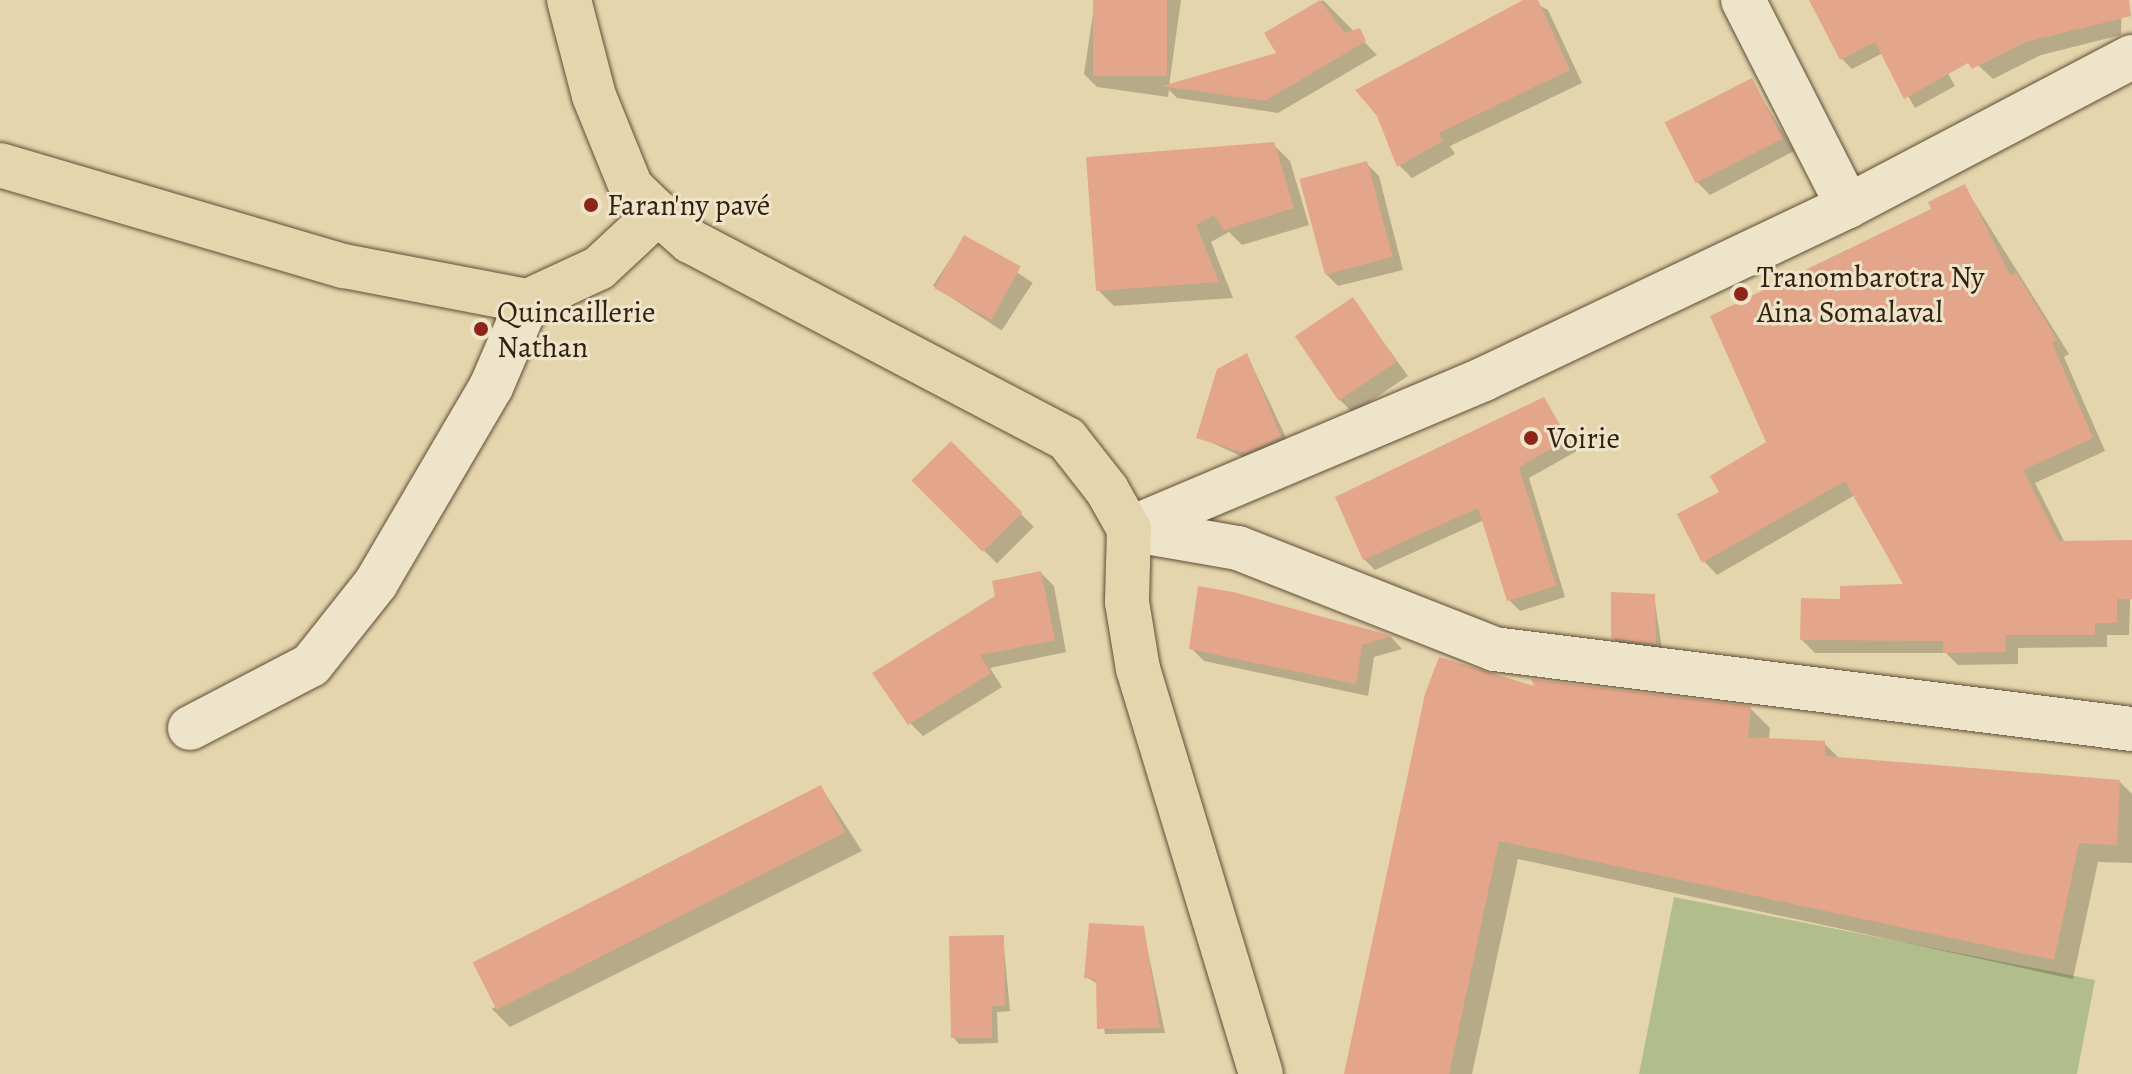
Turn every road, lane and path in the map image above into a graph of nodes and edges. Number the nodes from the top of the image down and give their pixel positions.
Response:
1 (569, 0) edge
2 (1743, 0) edge
3 (2132, 57) edge
4 (0, 165) edge
5 (1848, 206) junction
6 (658, 213) junction
7 (528, 301) junction
8 (1129, 529) junction
9 (190, 728) dead end
10 (2132, 729) edge
11 (1261, 1074) edge

1 - 6 main road
2 - 5 street
3 - 5 street
4 - 7 main road
5 - 8 street
6 - 7 main road
6 - 8 main road
7 - 9 street
8 - 10 street
8 - 11 main road

